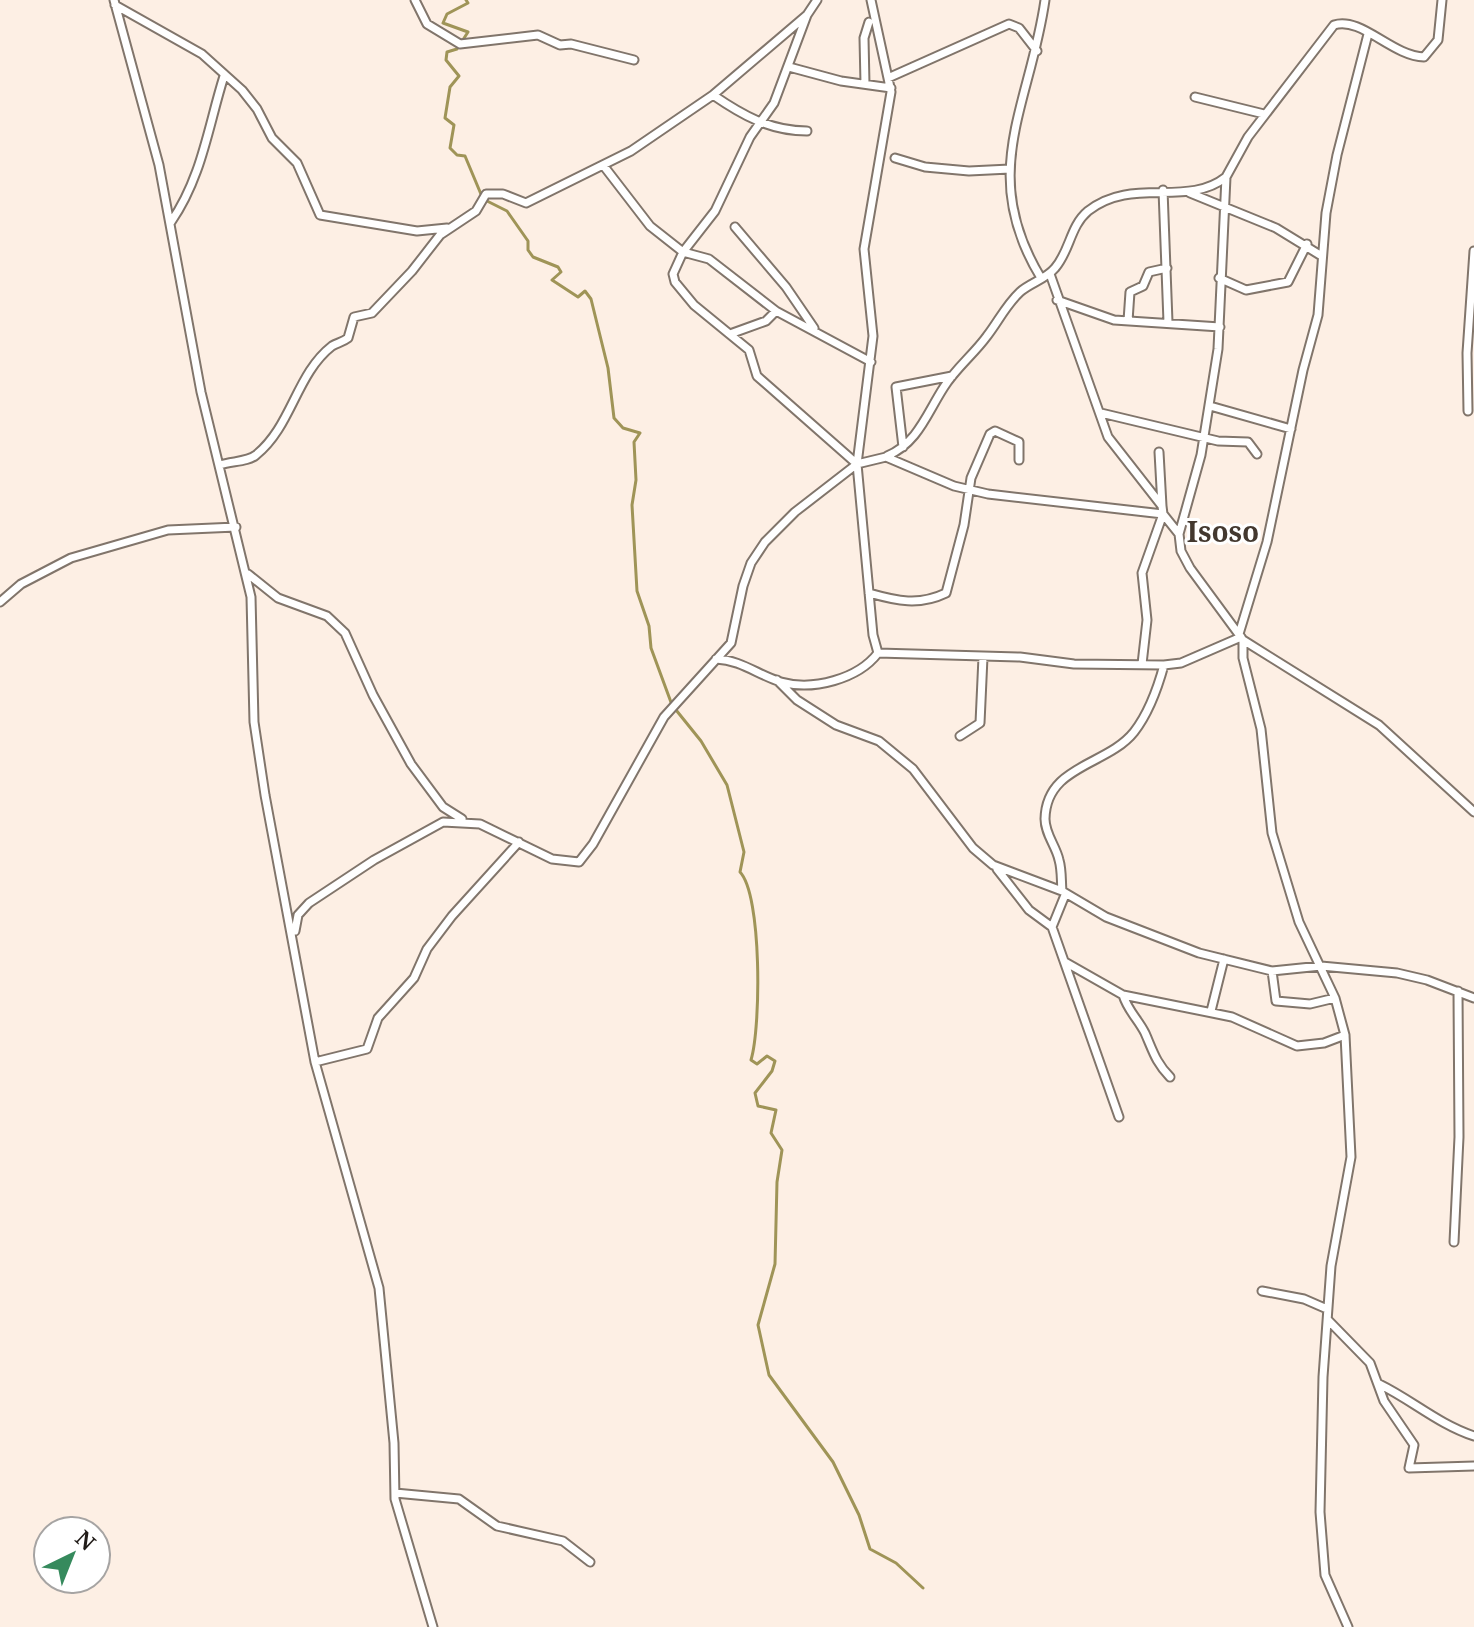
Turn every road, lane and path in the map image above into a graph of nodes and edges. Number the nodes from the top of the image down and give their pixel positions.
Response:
1 (415, 0) edge
2 (817, 0) edge
3 (871, 0) edge
4 (1045, 0) edge
5 (1442, 0) edge
6 (115, 3) edge
7 (807, 15) junction
8 (869, 22) dead end
9 (1368, 34) junction
10 (1037, 51) junction
11 (634, 60) dead end
12 (789, 67) junction
13 (224, 76) junction
14 (888, 78) junction
15 (865, 84) junction
16 (891, 88) junction
17 (713, 95) junction
18 (1195, 97) dead end
19 (1264, 114) junction
20 (761, 122) junction
21 (807, 131) dead end
22 (895, 158) dead end
23 (603, 165) junction
24 (1010, 169) junction
25 (1226, 177) junction
26 (1163, 190) junction
27 (1190, 193) junction
28 (1225, 208) junction
29 (171, 222) junction
30 (735, 227) dead end
31 (448, 228) junction
32 (1307, 244) junction
33 (1474, 251) edge
34 (683, 252) junction
35 (1320, 255) junction
36 (1167, 268) junction
37 (1050, 274) junction
38 (1041, 278) junction
39 (1219, 278) junction
40 (1057, 300) junction
41 (776, 311) junction
42 (1128, 321) junction
43 (1168, 322) junction
44 (1220, 327) junction
45 (818, 333) junction
46 (730, 334) junction
47 (871, 362) junction
48 (952, 376) junction
49 (1210, 406) junction
50 (1468, 411) dead end
51 (1101, 413) junction
52 (1291, 429) junction
53 (1205, 436) junction
54 (903, 447) junction
55 (1159, 452) dead end
56 (1257, 454) dead end
57 (886, 457) junction
58 (1019, 460) dead end
59 (857, 464) junction
60 (220, 465) junction
61 (970, 489) junction
62 (1162, 510) junction
63 (236, 527) junction
64 (1179, 534) junction
65 (246, 573) junction
66 (869, 593) junction
67 (0, 602) edge
68 (1241, 637) junction
69 (878, 653) junction
70 (983, 657) junction
71 (716, 659) junction
72 (1142, 664) junction
73 (1164, 665) junction
74 (777, 680) junction
75 (960, 736) dead end
76 (1474, 812) edge
77 (468, 821) junction
78 (519, 842) junction
79 (993, 865) junction
80 (1064, 893) junction
81 (1052, 927) junction
82 (294, 937) junction
83 (1224, 959) junction
84 (1065, 962) junction
85 (1321, 966) junction
86 (1272, 971) junction
87 (1458, 991) junction
88 (1123, 995) junction
89 (1335, 998) junction
90 (1474, 998) edge
91 (1211, 1011) junction
92 (1345, 1035) junction
93 (315, 1062) junction
94 (1170, 1077) dead end
95 (1119, 1117) dead end
96 (1454, 1242) dead end
97 (1262, 1291) dead end
98 (1327, 1309) junction
99 (1328, 1320) junction
100 (1379, 1384) junction
101 (1474, 1436) edge
102 (1474, 1466) edge
103 (395, 1493) junction
104 (590, 1562) dead end
105 (433, 1627) edge
106 (1348, 1627) edge

1 - 11 street
2 - 7 street
3 - 14 street
4 - 10 street
5 - 9 street
6 - 13 street
6 - 29 street
7 - 12 street
7 - 17 street
8 - 15 street
9 - 19 street
9 - 35 street
10 - 14 street
10 - 24 street
12 - 15 street
12 - 20 street
13 - 29 street
13 - 31 street
14 - 16 street
15 - 16 street
16 - 47 street
17 - 20 street
17 - 23 street
18 - 19 street
19 - 25 street
20 - 21 street
20 - 34 street
22 - 24 street
23 - 31 street
23 - 34 street
24 - 38 street
25 - 27 street
25 - 28 street
26 - 27 street
26 - 36 street
26 - 37 street
27 - 28 street
28 - 32 street
28 - 39 street
29 - 60 street
30 - 45 street
31 - 60 street
32 - 35 street
32 - 39 street
33 - 50 street
34 - 41 street
34 - 46 street
35 - 52 street
36 - 42 street
36 - 43 street
37 - 38 street
37 - 40 street
38 - 48 street
39 - 44 street
40 - 42 street
40 - 51 street
41 - 45 street
41 - 46 street
42 - 43 street
43 - 44 street
44 - 49 street
45 - 47 street
46 - 59 street
47 - 59 street
48 - 54 street
48 - 54 street
49 - 52 street
49 - 53 street
51 - 53 street
51 - 62 street
52 - 68 street
53 - 56 street
53 - 64 street
54 - 57 street
55 - 62 street
57 - 59 street
57 - 61 street
58 - 61 street
59 - 66 street
59 - 71 street
60 - 63 street
61 - 62 street
61 - 66 street
62 - 64 street
62 - 72 street
63 - 65 street
63 - 67 street
64 - 68 street
65 - 77 street
65 - 82 street
66 - 69 street
68 - 73 street
68 - 76 street
68 - 85 street
69 - 70 street
69 - 74 street
70 - 72 street
70 - 75 street
71 - 74 street
71 - 78 street
72 - 73 street
73 - 80 street
74 - 79 street
77 - 78 street
77 - 82 street
78 - 93 street
79 - 80 street
79 - 81 street
80 - 81 street
80 - 83 street
81 - 84 street
82 - 93 street
83 - 86 street
83 - 91 street
84 - 88 street
84 - 95 street
85 - 86 street
85 - 87 street
85 - 89 street
86 - 89 street
87 - 90 street
87 - 96 street
88 - 91 street
88 - 94 street
89 - 92 street
91 - 92 street
92 - 98 street
93 - 103 street
97 - 98 street
98 - 99 street
99 - 100 street
99 - 106 street
100 - 101 street
100 - 102 street
103 - 104 street
103 - 105 street

